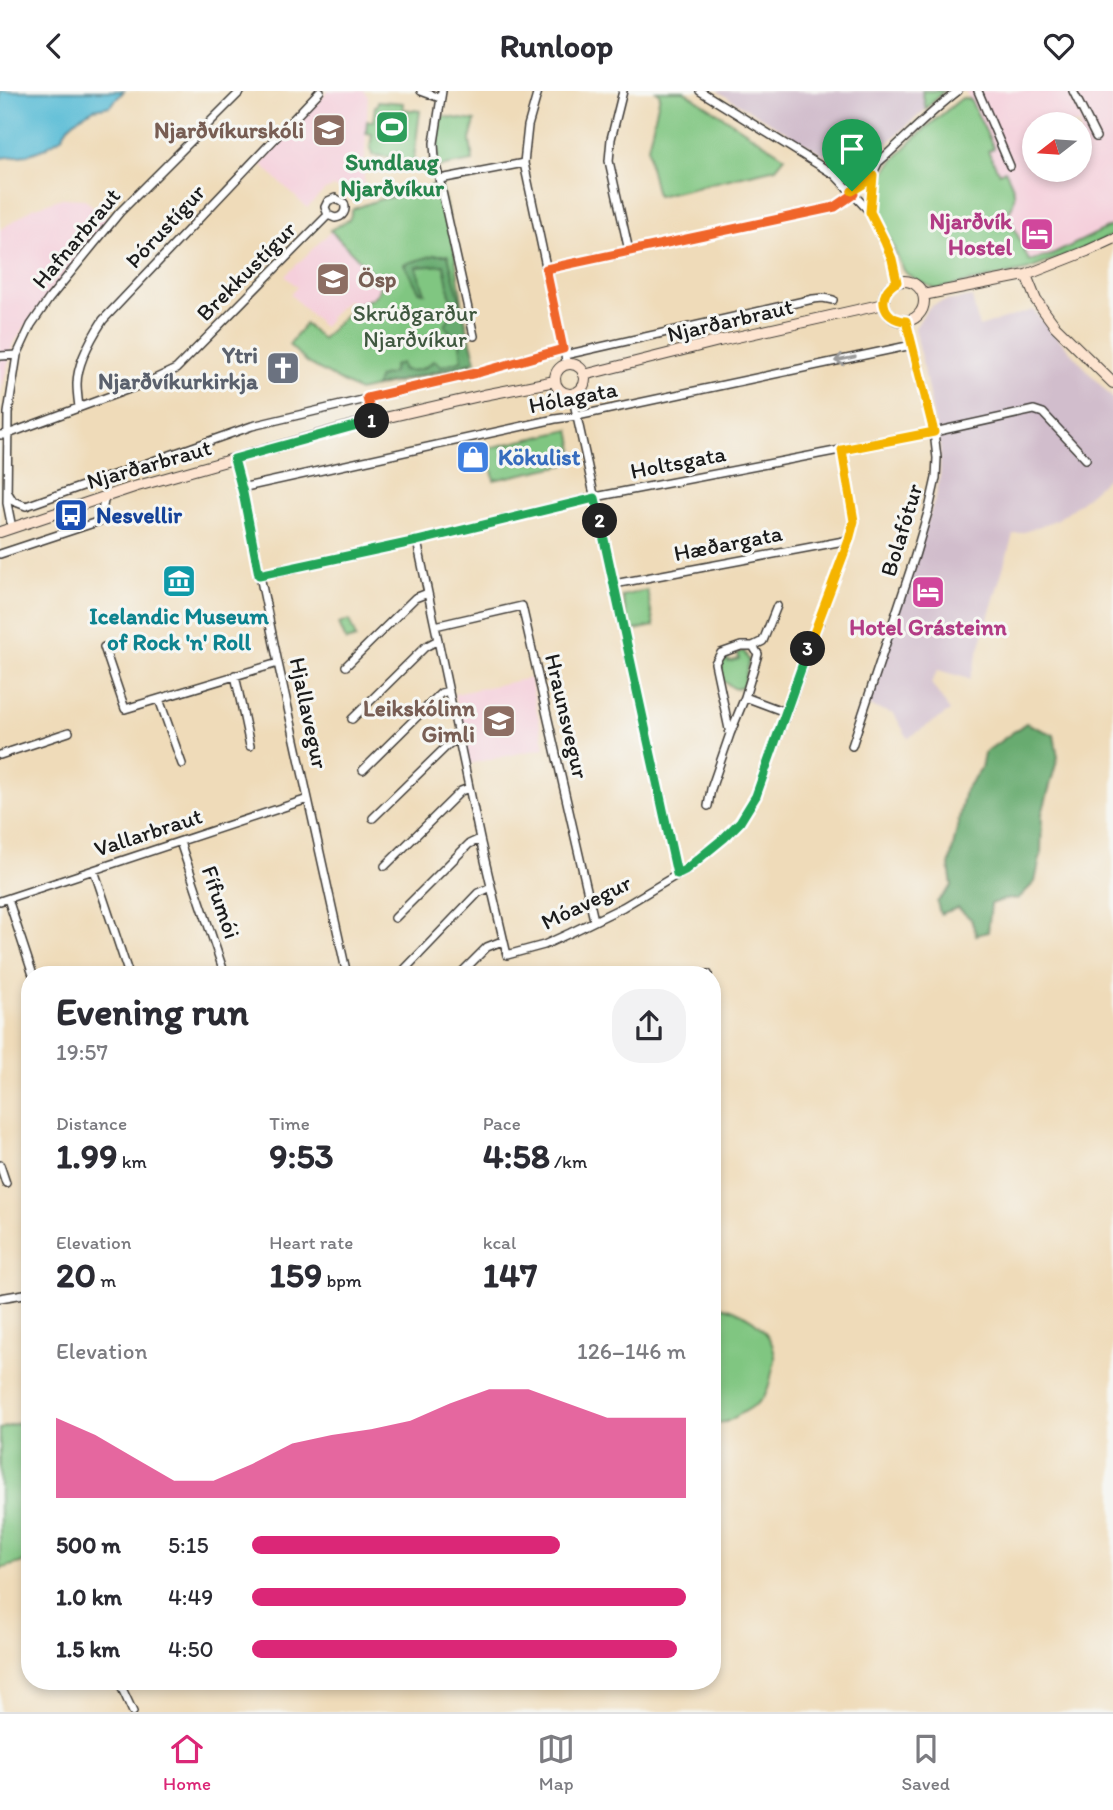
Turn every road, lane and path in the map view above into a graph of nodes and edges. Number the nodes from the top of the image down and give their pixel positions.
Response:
1 (241, 91) edge
2 (320, 91) edge
3 (421, 91) edge
4 (538, 91) edge
5 (623, 91) edge
6 (700, 91) edge
7 (958, 91) edge
8 (978, 91) edge
9 (1073, 91) edge
10 (441, 95) edge
11 (1096, 137) dead end
12 (524, 163) junction
13 (1010, 166) dead end
14 (826, 169) junction
15 (869, 173) junction
16 (440, 179) junction
17 (853, 193) junction
18 (870, 212) junction
19 (328, 215) dead end
20 (1113, 239) edge
21 (629, 251) junction
22 (546, 269) junction
23 (1026, 275) junction
24 (897, 282) junction
25 (923, 295) junction
26 (834, 300) dead end
27 (884, 304) junction
28 (906, 321) junction
29 (474, 336) dead end
30 (912, 345) junction
31 (17, 355) junction
32 (0, 356) edge
33 (565, 356) junction
34 (584, 375) junction
35 (555, 381) junction
36 (1113, 383) edge
37 (572, 394) junction
38 (367, 398) junction
39 (79, 407) junction
40 (577, 416) junction
41 (373, 421) junction
42 (934, 432) junction
43 (4, 435) edge
44 (842, 450) junction
45 (234, 459) junction
46 (1086, 459) dead end
47 (241, 488) junction
48 (8, 492) junction
49 (105, 496) junction
50 (595, 498) junction
51 (12, 528) junction
52 (0, 532) edge
53 (849, 540) junction
54 (417, 541) junction
55 (0, 554) edge
56 (259, 575) junction
57 (614, 584) junction
58 (428, 593) junction
59 (777, 606) dead end
60 (435, 626) junction
61 (438, 641) junction
62 (753, 646) junction
63 (104, 647) dead end
64 (278, 663) junction
65 (346, 666) dead end
66 (235, 675) junction
67 (449, 691) junction
68 (745, 697) junction
69 (159, 699) junction
70 (785, 712) junction
71 (352, 719) dead end
72 (69, 732) dead end
73 (730, 734) junction
74 (459, 740) junction
75 (250, 746) dead end
76 (852, 746) dead end
77 (0, 755) edge
78 (182, 764) dead end
79 (363, 770) dead end
80 (469, 788) junction
81 (308, 800) junction
82 (708, 806) dead end
83 (373, 818) dead end
84 (480, 839) junction
85 (180, 842) junction
86 (385, 866) dead end
87 (94, 870) junction
88 (677, 874) junction
89 (491, 887) junction
90 (4, 900) edge
91 (395, 918) dead end
92 (594, 920) junction
93 (502, 941) junction
94 (30, 966) edge
95 (126, 966) edge
96 (222, 966) edge
97 (345, 966) edge
98 (408, 966) edge
99 (468, 966) edge
100 (0, 1165) edge
101 (6, 1183) dead end
102 (21, 1294) edge
103 (0, 1298) edge
104 (123, 1690) edge
105 (133, 1712) edge

1 - 31 street, Hafnarbraut
2 - 39 street, Þórustígur
3 - 10 street
4 - 12 street
5 - 21 street
6 - 14 street
7 - 15 street
8 - 13 street
9 - 11 street
10 - 16 street
12 - 16 street
12 - 22 street
14 - 15 street
14 - 17 street
15 - 17 street
15 - 18 street
16 - 29 street
17 - 18 street
17 - 21 street
18 - 24 street
19 - 39 street, Brekkustígur
20 - 23 main road
21 - 22 street
22 - 33 street
23 - 25 main road
23 - 36 main road
24 - 25 main road
24 - 27 main road
25 - 28 main road
26 - 33 street
27 - 28 main road
27 - 34 main road, Njarðarbraut
28 - 30 street, Bolafótur
30 -> 40 street, Hólagata
30 - 42 street, Bolafótur
31 - 32 street
31 - 43 street, Hafnarbraut
33 - 34 main road
33 - 35 main road
33 - 38 street
34 - 37 main road
35 - 37 main road
35 - 41 main road, Njarðarbraut
37 - 40 street
38 - 41 street
38 - 48 street
39 - 43 street, Brekkustígur
40 - 47 street, Hólagata
40 - 50 street
41 - 45 main road, Njarðarbraut
42 - 44 street, Holtsgata
42 - 46 street, Holtsgata
42 - 76 street, Bolafótur
43 - 48 street, Hafnarbraut
44 - 50 street, Holtsgata
44 - 53 street, Móavegur
45 - 47 street, Hjallavegur
45 - 49 main road, Njarðarbraut
47 - 56 street, Hjallavegur
48 - 51 street, Hafnarbraut
49 - 51 main road, Njarðarbraut
49 - 55 street
50 - 54 street, Holtsgata
50 - 57 street
51 - 52 main road, Njarðarbraut
53 - 57 street, Hæðargata
53 - 70 street, Móavegur
54 - 56 street, Holtsgata
54 - 58 street
56 - 64 street, Hjallavegur
57 - 88 street
58 - 60 street
58 - 65 street
59 - 62 street
60 - 61 street
60 - 92 street, Hraunsvegur
61 - 67 street
61 - 71 street
62 - 68 street
62 - 73 street
63 - 69 street
64 - 66 street
64 - 81 street, Hjallavegur
66 - 69 street
66 - 75 street
67 - 74 street
67 - 79 street
68 - 70 street
68 - 73 street
69 - 78 street
70 - 88 street, Móavegur
72 - 77 street
73 - 82 street
74 - 80 street
74 - 83 street
80 - 84 street
80 - 86 street
81 - 85 street, Vallarbraut
81 - 97 street, Hjallavegur
84 - 89 street
84 - 91 street
85 - 87 street, Vallarbraut
85 - 96 street, Fífumói
87 - 90 street, Vallarbraut
87 - 95 street
88 - 92 street, Móavegur
89 - 93 street
89 - 98 street
90 - 94 street
92 - 93 street, Móavegur
93 - 99 street
100 - 101 street
102 - 103 street
104 - 105 street

